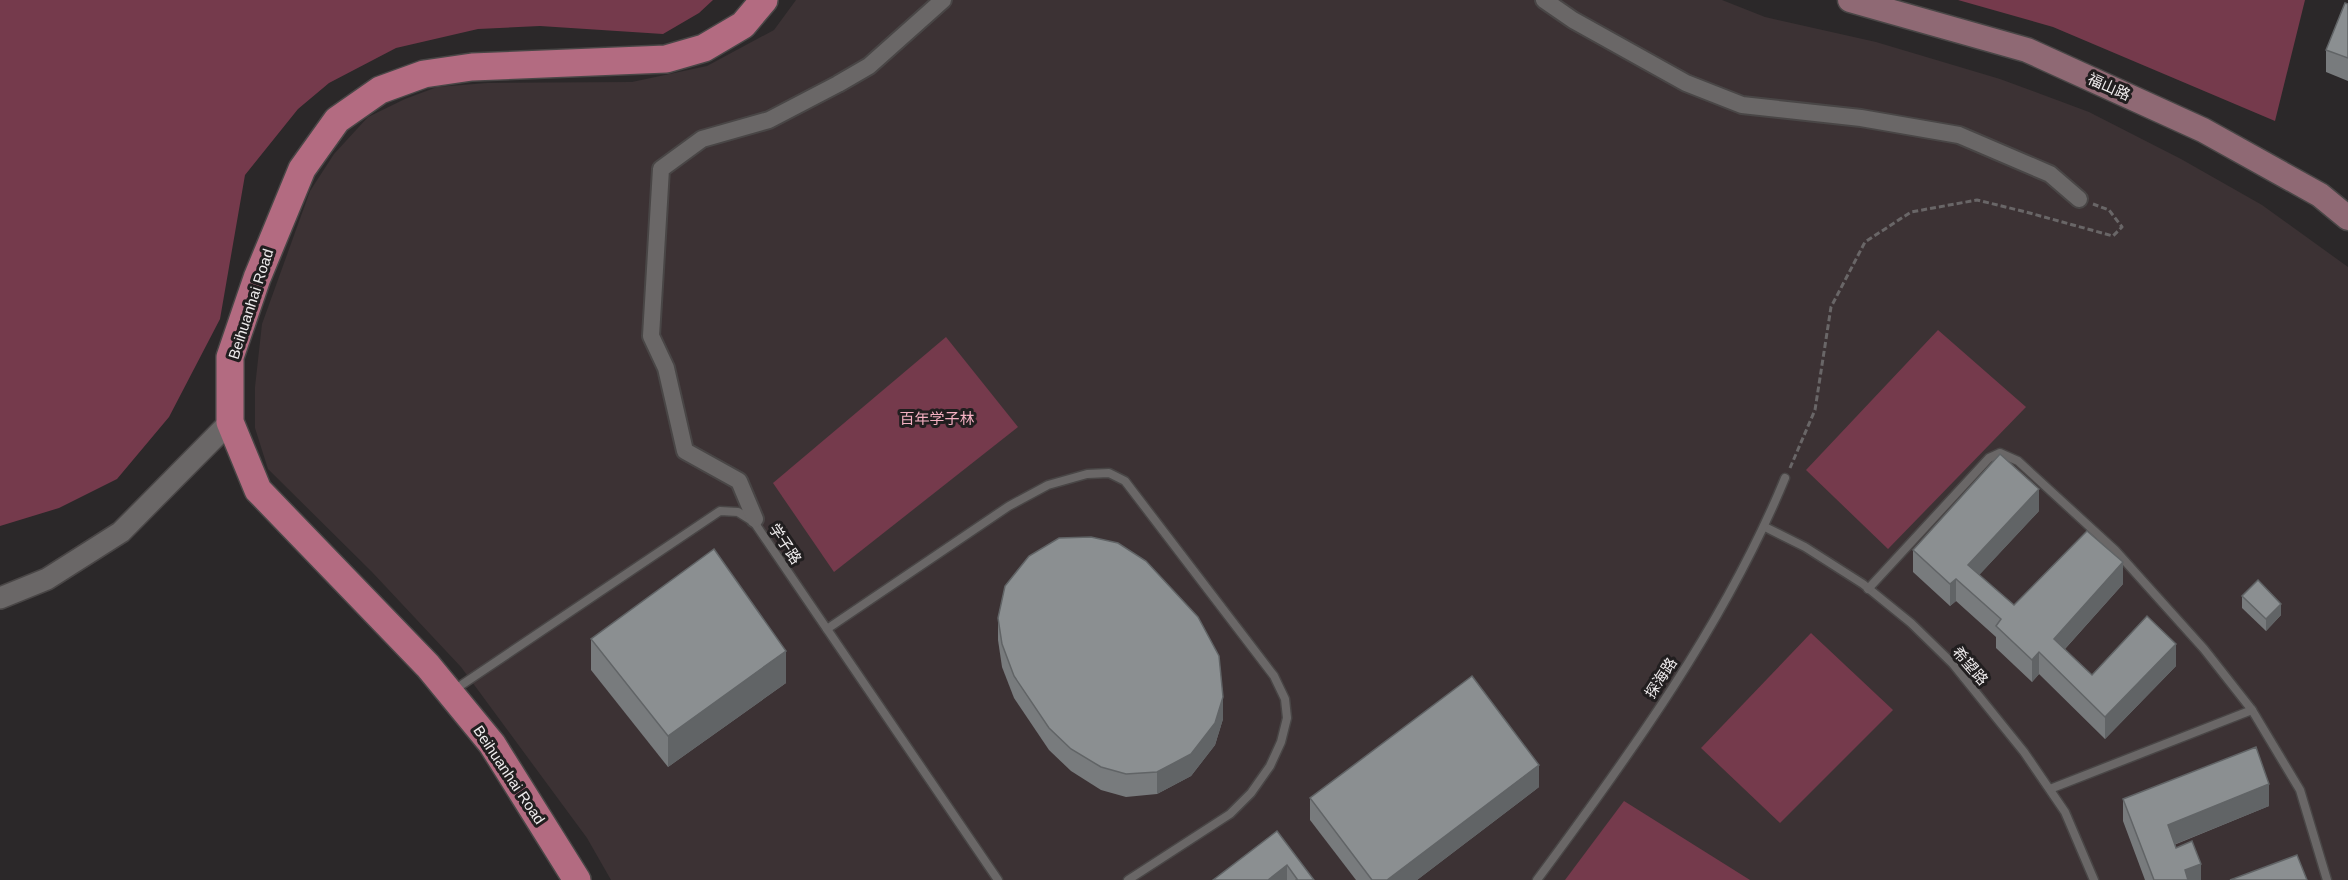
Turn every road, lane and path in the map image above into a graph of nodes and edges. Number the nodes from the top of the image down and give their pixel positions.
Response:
1 (764, 0) edge
2 (942, 0) edge
3 (1544, 0) edge
4 (1850, 0) edge
5 (2079, 199) joint
6 (2348, 218) edge
7 (230, 422) junction
8 (1785, 478) joint
9 (755, 519) dead end
10 (1765, 527) junction
11 (1868, 589) junction
12 (0, 598) edge
13 (827, 629) junction
14 (450, 693) junction
15 (2252, 710) junction
16 (2050, 789) junction
17 (577, 880) edge
18 (998, 880) edge
19 (1128, 880) edge
20 (1537, 880) edge
21 (2094, 880) edge
22 (2327, 880) edge

1 - 7 main road, Beihuanhai Road
2 - 9 street
3 - 5 street
4 - 6 main road, 福山路
5 - 8 path
7 - 12 street
7 - 14 main road, Beihuanhai Road
8 - 10 lane, 探海路
10 - 11 lane, 希望路
10 - 20 lane, 探海路
11 - 15 lane
11 - 16 lane, 希望路
13 - 14 lane, 学子路
13 - 18 lane, 学子路
13 - 19 lane
14 - 17 main road, Beihuanhai Road
15 - 16 lane
15 - 22 lane
16 - 21 lane, 希望路

